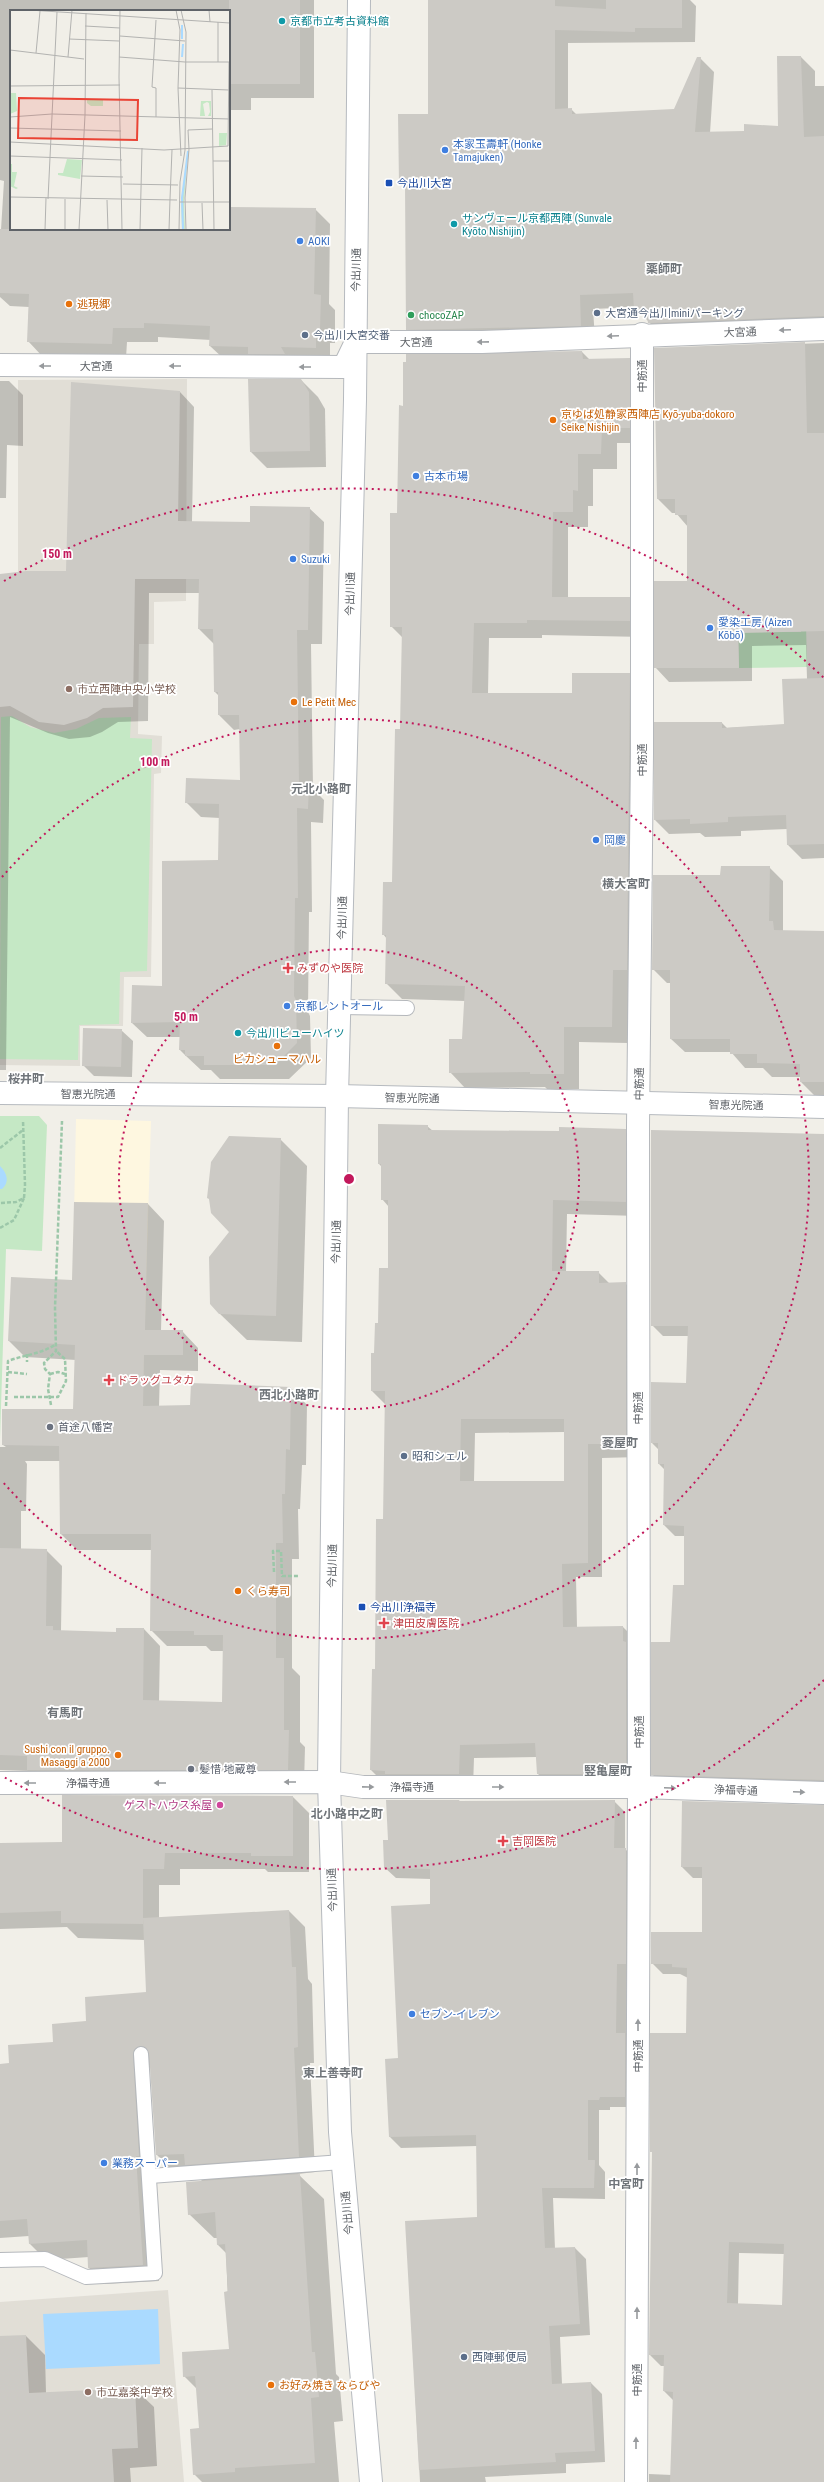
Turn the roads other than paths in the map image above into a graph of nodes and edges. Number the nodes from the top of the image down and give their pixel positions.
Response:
1 (359, 0) edge
2 (824, 329) edge
3 (642, 334) junction
4 (356, 342) junction
5 (0, 365) edge
6 (340, 1007) junction
7 (407, 1008) dead end
8 (0, 1093) edge
9 (337, 1096) junction
10 (638, 1104) junction
11 (824, 1107) edge
12 (329, 1782) junction
13 (0, 1783) edge
14 (639, 1787) junction
15 (824, 1793) edge
16 (141, 2054) dead end
17 (342, 2162) junction
18 (150, 2176) junction
19 (0, 2260) edge
20 (371, 2482) edge
21 (636, 2482) edge

1 - 4 street, 今出川通
2 -> 3 street, 大宮通
3 -> 4 street, 大宮通
3 - 10 street, 中筋通
4 -> 5 street, 大宮通
4 - 6 street, 今出川通
6 - 7 lane
6 - 9 street, 今出川通
8 - 9 street, 智恵光院通
9 - 10 street, 智恵光院通
9 - 12 street, 今出川通
10 - 11 street, 智恵光院通
10 - 14 street, 中筋通
12 -> 13 street, 浄福寺通
12 -> 14 street, 浄福寺通
12 - 17 street, 今出川通
14 -> 15 street, 浄福寺通
21 -> 14 street, 中筋通
16 - 18 lane
17 - 18 lane
17 - 20 street, 今出川通
18 - 19 lane

